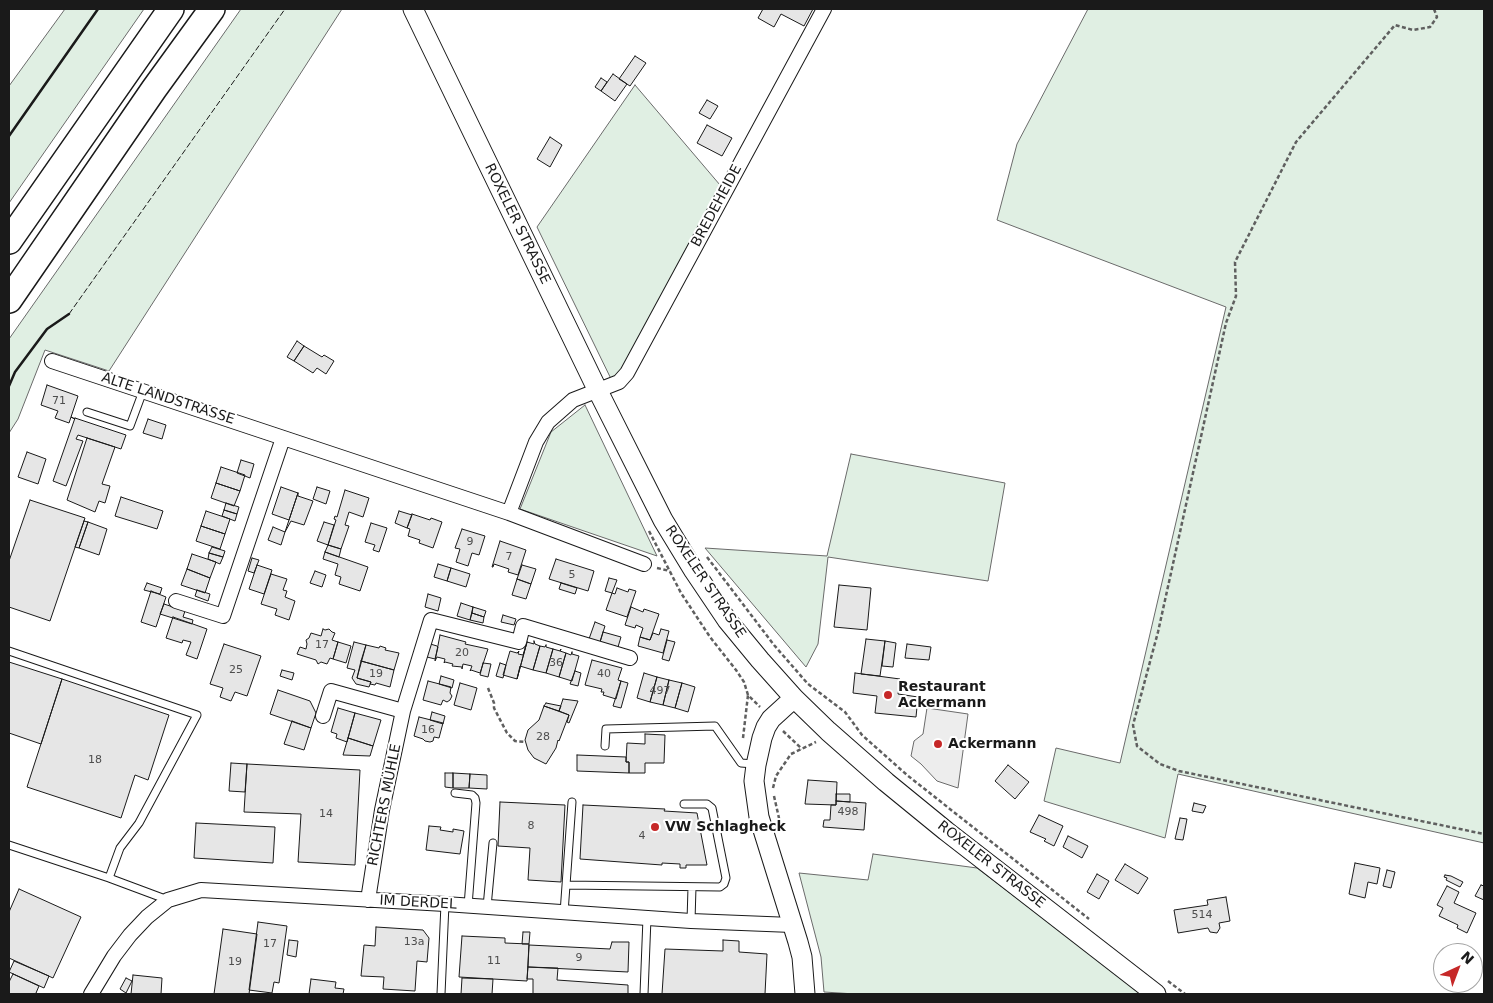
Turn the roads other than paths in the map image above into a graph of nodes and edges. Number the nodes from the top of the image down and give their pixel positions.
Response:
1 (171, 9) edge
2 (212, 9) edge
3 (413, 9) edge
4 (824, 9) edge
5 (9, 241) edge
6 (9, 300) edge
7 (52, 361) dead end
8 (143, 391) junction
9 (598, 391) junction
10 (87, 412) dead end
11 (284, 438) junction
12 (509, 513) junction
13 (644, 564) dead end
14 (176, 601) dead end
15 (9, 651) edge
16 (630, 658) dead end
17 (794, 698) junction
18 (404, 711) junction
19 (323, 716) dead end
20 (605, 746) dead end
21 (756, 765) junction
22 (455, 793) dead end
23 (572, 802) dead end
24 (684, 804) dead end
25 (493, 842) dead end
26 (9, 845) edge
27 (109, 878) junction
28 (566, 885) junction
29 (692, 887) junction
30 (168, 900) junction
31 (368, 900) junction
32 (446, 904) junction
33 (468, 906) junction
34 (487, 907) junction
35 (564, 913) junction
36 (647, 918) junction
37 (691, 921) junction
38 (792, 925) junction
39 (91, 994) edge
40 (441, 994) edge
41 (644, 994) edge
42 (805, 994) edge
43 (1156, 994) edge

1 - 5 highway
2 - 6 highway
3 - 9 main road, ROXELER STRASSE
4 - 9 street, BREDEHEIDE
7 - 8 street, ALTE LANDSTRASSE
8 - 10 lane
8 - 11 street, ALTE LANDSTRASSE
9 - 12 street
9 - 17 main road, ROXELER STRASSE
11 - 12 street, ALTE LANDSTRASSE
11 - 14 street
12 - 13 street, ALTE LANDSTRASSE
15 - 27 lane
16 - 18 street, RICHTERS MÜHLE
17 - 21 main road
17 - 43 main road, ROXELER STRASSE
18 - 19 street
18 - 31 street, RICHTERS MÜHLE
20 - 21 lane
21 - 38 main road
22 - 33 lane
23 - 28 lane
24 - 29 lane
25 - 34 lane
26 - 27 lane
27 - 30 lane
28 - 29 lane
28 - 35 lane
29 - 37 lane
30 - 31 street, IM DERDEL
30 - 39 street, IM DERDEL
31 - 32 street, IM DERDEL
32 - 33 street, IM DERDEL
32 - 40 lane
33 - 34 street, IM DERDEL
34 - 35 street, IM DERDEL
35 - 36 street, IM DERDEL
36 - 37 street, IM DERDEL
36 - 41 lane
37 - 38 street, IM DERDEL
38 - 42 main road

